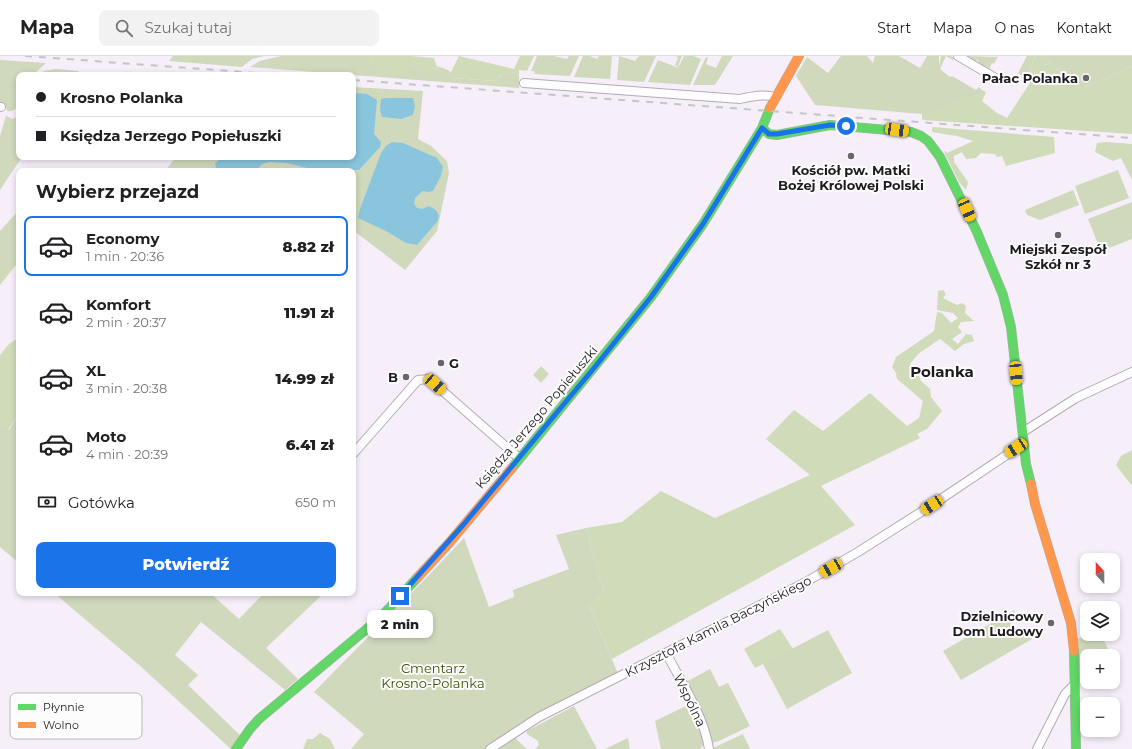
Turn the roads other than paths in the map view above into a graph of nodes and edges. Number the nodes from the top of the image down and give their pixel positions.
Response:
1 (799, 56) edge
2 (958, 56) edge
3 (997, 79) dead end
4 (524, 83) dead end
5 (776, 96) junction
6 (762, 128) junction
7 (1132, 372) edge
8 (1022, 432) junction
9 (1023, 444) junction
10 (356, 451) edge
11 (519, 458) junction
12 (666, 653) junction
13 (1074, 685) junction
14 (236, 749) edge
15 (490, 749) edge
16 (708, 749) edge
17 (1038, 749) edge
18 (1076, 749) edge

1 - 5 street, Księdza Jerzego Popiełuszki
2 - 3 street
4 - 5 street
5 - 6 street, Księdza Jerzego Popiełuszki
6 - 8 street
6 - 11 street, Księdza Jerzego Popiełuszki
7 - 8 street
8 - 9 street
9 - 12 street, Krzysztofa Kamila Baczyńskiego
9 - 13 street
10 - 11 street
11 - 14 street, Księdza Jerzego Popiełuszki
12 - 15 street, Krzysztofa Kamila Baczyńskiego
12 - 16 street, Wspólna
13 - 17 street
13 - 18 street

